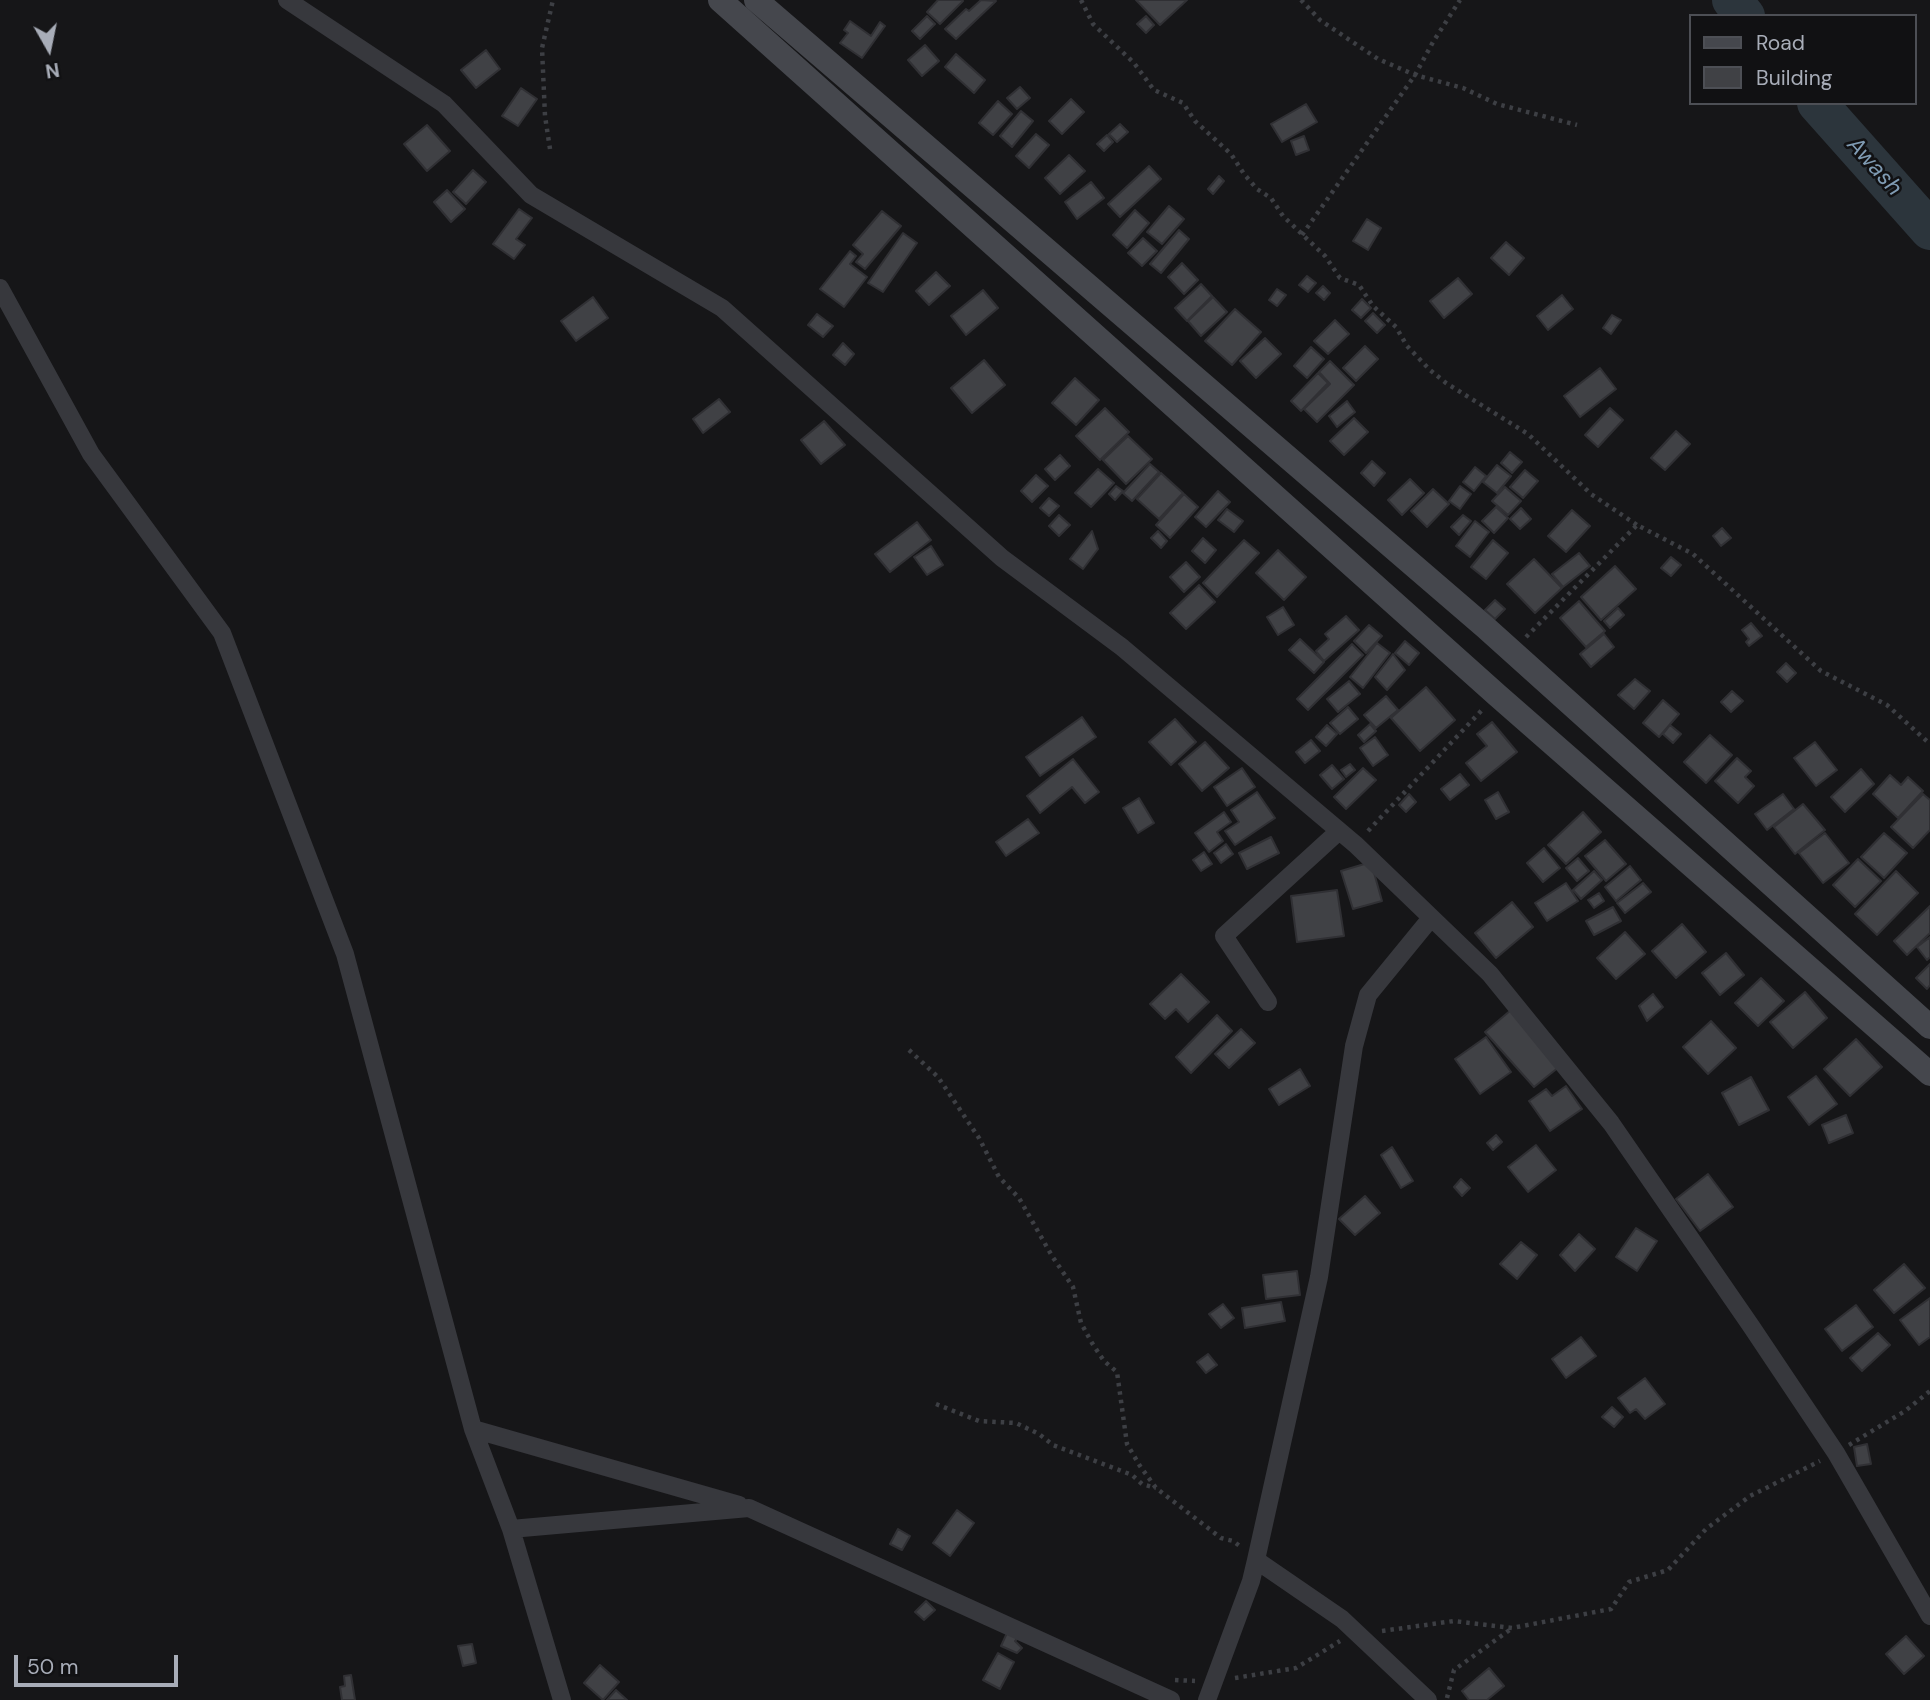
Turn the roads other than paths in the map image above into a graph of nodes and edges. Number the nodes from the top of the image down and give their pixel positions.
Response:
1 (287, 0) edge
2 (720, 0) edge
3 (756, 0) edge
4 (0, 288) edge
5 (1339, 831) junction
6 (1431, 918) junction
7 (1268, 1002) dead end
8 (1930, 1027) edge
9 (1930, 1074) edge
10 (473, 1429) junction
11 (750, 1508) junction
12 (511, 1529) junction
13 (1256, 1560) junction
14 (1930, 1616) edge
15 (562, 1700) edge
16 (1171, 1700) edge
17 (1207, 1700) edge
18 (1428, 1700) edge

1 - 5 street
2 - 9 main road
3 - 8 main road
4 - 10 street
5 - 6 street
5 - 7 street
6 - 13 street
6 - 14 street
10 - 11 street
10 - 12 street
11 - 12 street
11 - 16 street
12 - 15 street
13 - 17 street
13 - 18 street

